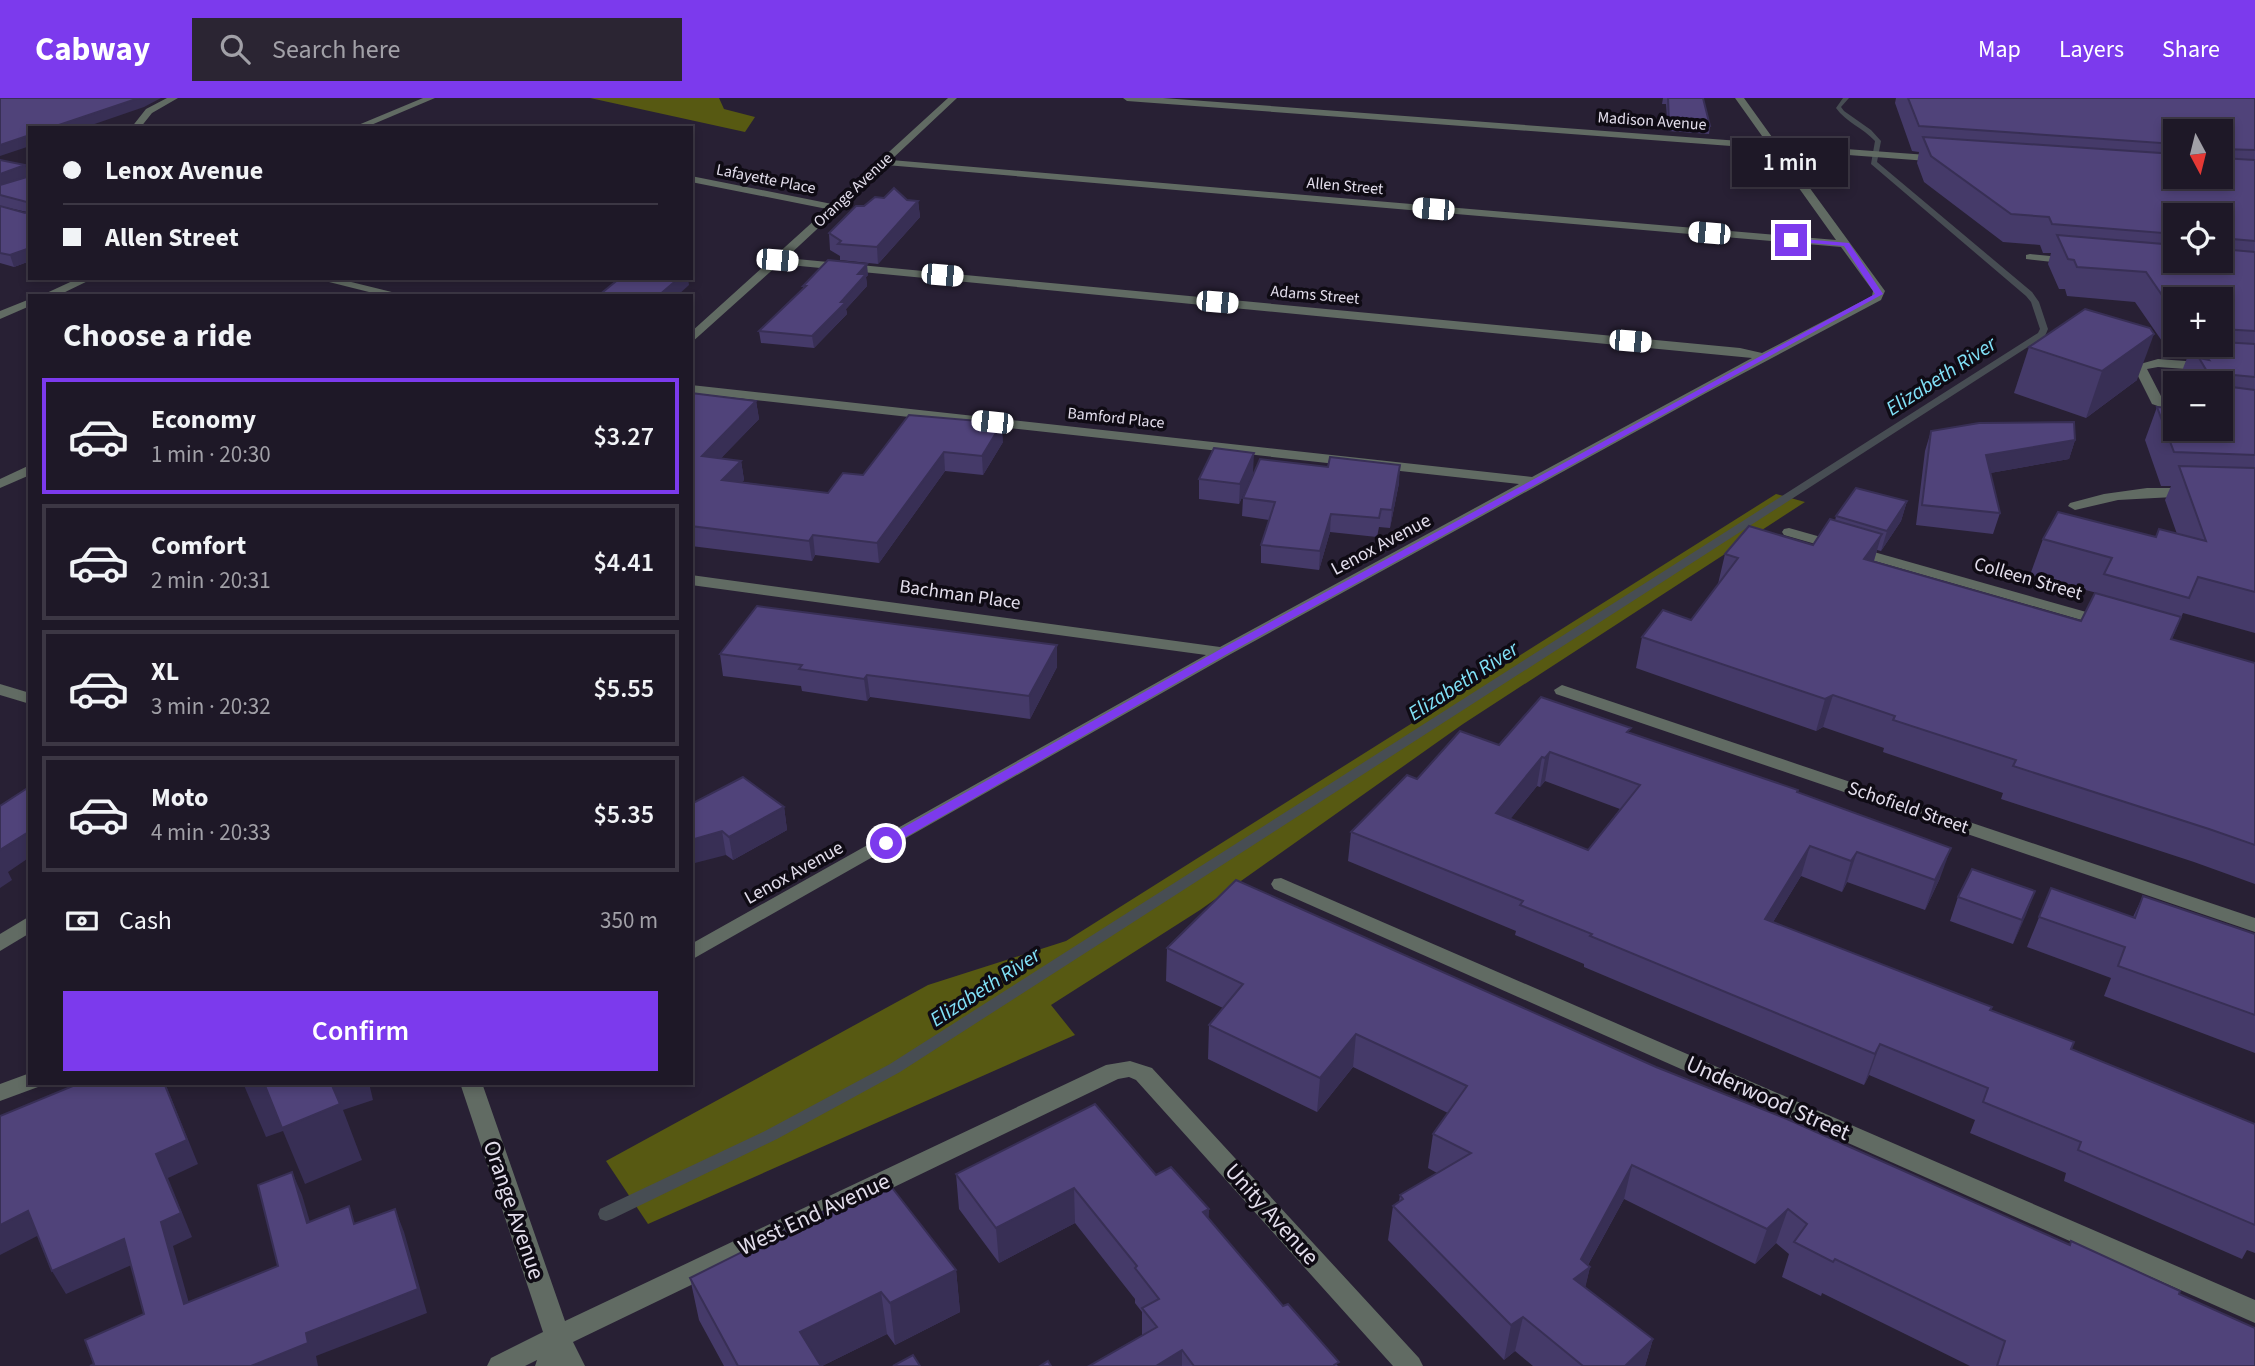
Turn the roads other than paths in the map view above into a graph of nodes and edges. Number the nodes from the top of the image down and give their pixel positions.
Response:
1 (174, 98) edge
2 (431, 98) edge
3 (953, 98) edge
4 (1127, 98) edge
5 (1738, 98) edge
6 (137, 126) edge
7 (360, 126) edge
8 (1775, 146) junction
9 (1953, 160) edge
10 (883, 162) junction
11 (693, 180) edge
12 (834, 207) junction
13 (1846, 244) junction
14 (2029, 257) dead end
15 (777, 260) junction
16 (2082, 262) edge
17 (84, 280) edge
18 (327, 280) edge
19 (51, 294) edge
20 (388, 294) edge
21 (28, 304) edge
22 (0, 315) edge
23 (693, 337) edge
24 (1766, 358) junction
25 (2255, 370) edge
26 (693, 389) edge
27 (2163, 403) edge
28 (28, 470) edge
29 (1537, 482) junction
30 (0, 484) edge
31 (2201, 492) edge
32 (2075, 506) dead end
33 (1789, 533) dead end
34 (693, 580) edge
35 (2122, 627) edge
36 (1223, 652) junction
37 (0, 689) edge
38 (1562, 690) dead end
39 (28, 698) edge
40 (1281, 884) dead end
41 (28, 924) edge
42 (2255, 925) edge
43 (0, 944) edge
44 (693, 952) edge
45 (1130, 1069) joint
46 (28, 1081) edge
47 (472, 1085) edge
48 (0, 1093) edge
49 (2255, 1312) edge
50 (557, 1336) junction
51 (500, 1366) edge
52 (548, 1366) edge
53 (572, 1366) edge
54 (1410, 1366) edge

1 - 6 street
2 - 7 street
3 - 10 street, Orange Avenue
4 - 8 street, Madison Avenue
5 - 8 street, Lenox Avenue
8 - 9 street, Madison Avenue
8 - 13 street, Lenox Avenue
10 - 12 street, Orange Avenue
10 - 13 street, Allen Street
11 - 12 street, Lafayette Place
12 - 15 street, Orange Avenue
13 - 24 street, Lenox Avenue
14 - 16 street
15 - 23 street, Orange Avenue
15 - 24 street, Adams Street
17 - 19 street
18 - 20 street
21 - 22 street
24 - 29 street, Lenox Avenue
25 - 27 street
26 - 29 street, Bamford Place
28 - 30 street
29 - 36 street, Lenox Avenue
31 - 32 street
33 - 35 street, Colleen Street
34 - 36 street, Bachman Place
36 - 44 street, Lenox Avenue
37 - 39 street
38 - 42 street, Schofield Street
40 - 49 street, Underwood Street
41 - 43 street
45 - 50 street, West End Avenue
45 - 54 street, Unity Avenue
46 - 48 street
47 - 50 street, Orange Avenue
50 - 51 street, West End Avenue
50 - 52 street
50 - 53 street, Orange Avenue

